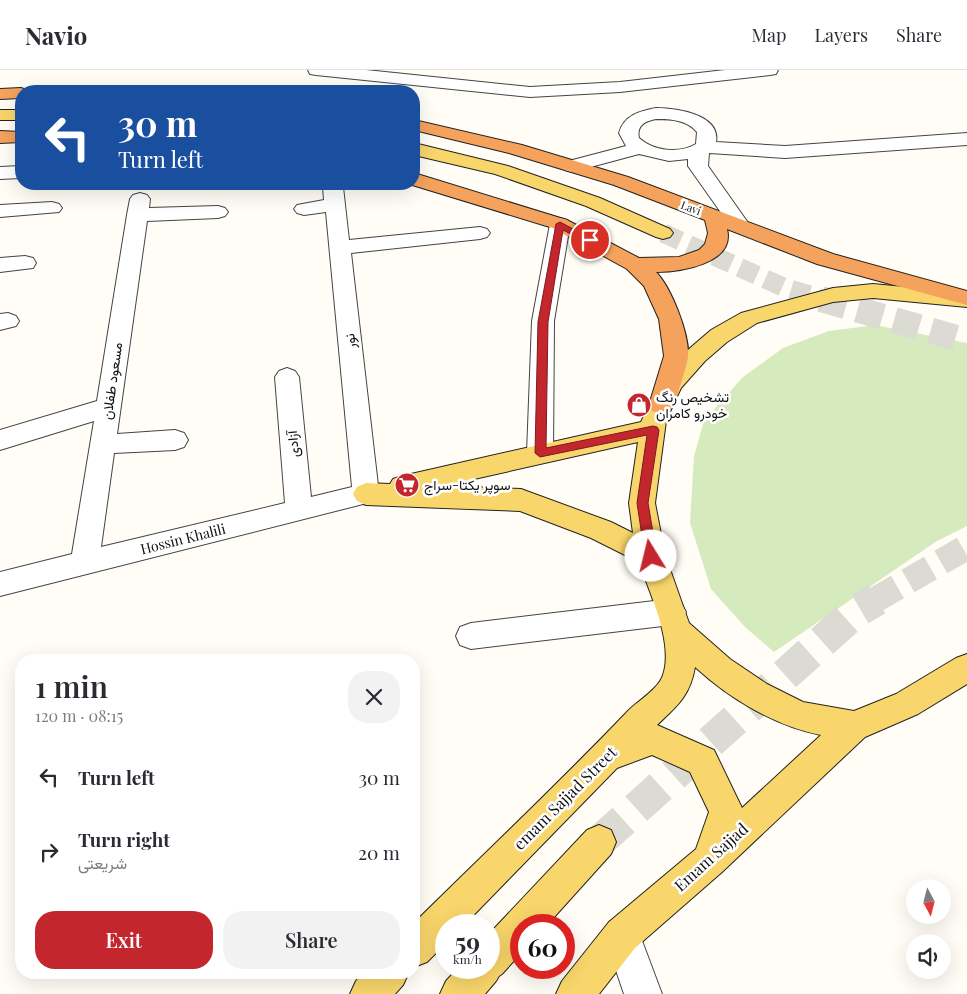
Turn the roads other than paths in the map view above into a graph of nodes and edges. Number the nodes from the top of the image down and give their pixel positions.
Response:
1 (316, 70) edge
2 (481, 70) edge
3 (770, 70) edge
4 (488, 88) junction
5 (620, 88) junction
6 (15, 93) edge
7 (0, 94) edge
8 (0, 115) edge
9 (15, 115) edge
10 (641, 117) junction
11 (420, 126) edge
12 (0, 137) edge
13 (15, 137) edge
14 (967, 139) edge
15 (640, 148) junction
16 (420, 150) edge
17 (700, 150) junction
18 (572, 166) junction
19 (15, 172) edge
20 (0, 173) edge
21 (420, 181) edge
22 (52, 208) dead end
23 (304, 209) dead end
24 (0, 210) edge
25 (218, 212) dead end
26 (714, 217) junction
27 (560, 224) junction
28 (741, 227) junction
29 (480, 233) dead end
30 (663, 233) tunnel mouth
31 (340, 248) junction
32 (25, 263) dead end
33 (635, 264) junction
34 (0, 265) edge
35 (967, 299) edge
36 (287, 377) dead end
37 (109, 407) junction
38 (657, 417) junction
39 (0, 440) edge
40 (176, 440) dead end
41 (103, 444) junction
42 (540, 453) junction
43 (366, 494) junction
44 (299, 511) junction
45 (651, 556) junction
46 (85, 564) junction
47 (0, 584) edge
48 (674, 621) junction
49 (471, 636) dead end
50 (967, 668) edge
51 (854, 726) junction
52 (607, 756) junction
53 (599, 842) tunnel mouth
54 (710, 860) junction
55 (532, 914) edge
56 (622, 935) junction
57 (510, 938) edge
58 (420, 943) edge
59 (500, 949) edge
60 (383, 979) edge
61 (473, 979) edge
62 (369, 994) edge
63 (459, 994) edge
64 (575, 994) edge
65 (643, 994) edge

1 - 4 street
2 - 4 street
3 - 5 street
4 - 5 street
5 - 10 street
6 - 7 highway
8 - 9 main road
10 - 15 street
10 - 17 street
11 - 18 highway, Lavi
12 - 13 highway
14 - 17 street
15 - 17 street
15 - 18 street
16 - 30 main road
17 - 28 street
18 - 26 highway, Lavi
19 - 20 street
21 - 27 highway
22 - 24 street
23 - 31 street, نور
25 - 37 street, مسعود طفلان
26 - 28 highway, Lavi
26 - 33 highway
27 - 33 highway
27 - 42 street
28 - 35 highway, Lavi
29 - 31 street
31 - 43 street, نور
32 - 34 street
33 - 38 highway
35 - 38 main road, emam Sajjad Street
36 - 44 street, آزادی
37 - 39 street
37 - 41 street, مسعود طفلان
38 - 42 main road
38 - 45 main road, emam Sajjad Street
40 - 41 street
41 - 46 street, مسعود طفلان
42 - 43 main road
43 - 44 street, Hossin Khalili
43 - 45 main road
44 - 46 street, Hossin Khalili
45 - 48 main road, emam Sajjad Street
46 - 47 street, Hossin Khalili
48 - 49 street
48 - 51 main road
48 - 52 main road, emam Sajjad Street
50 - 51 main road
51 - 54 main road, Emam Sajjad
52 - 54 main road
52 - 58 main road, emam Sajjad Street
53 - 55 main road
54 - 56 main road, Emam Sajjad
56 - 64 main road, Emam Sajjad
56 - 65 street
57 - 59 main road
60 - 62 main road
61 - 63 main road

